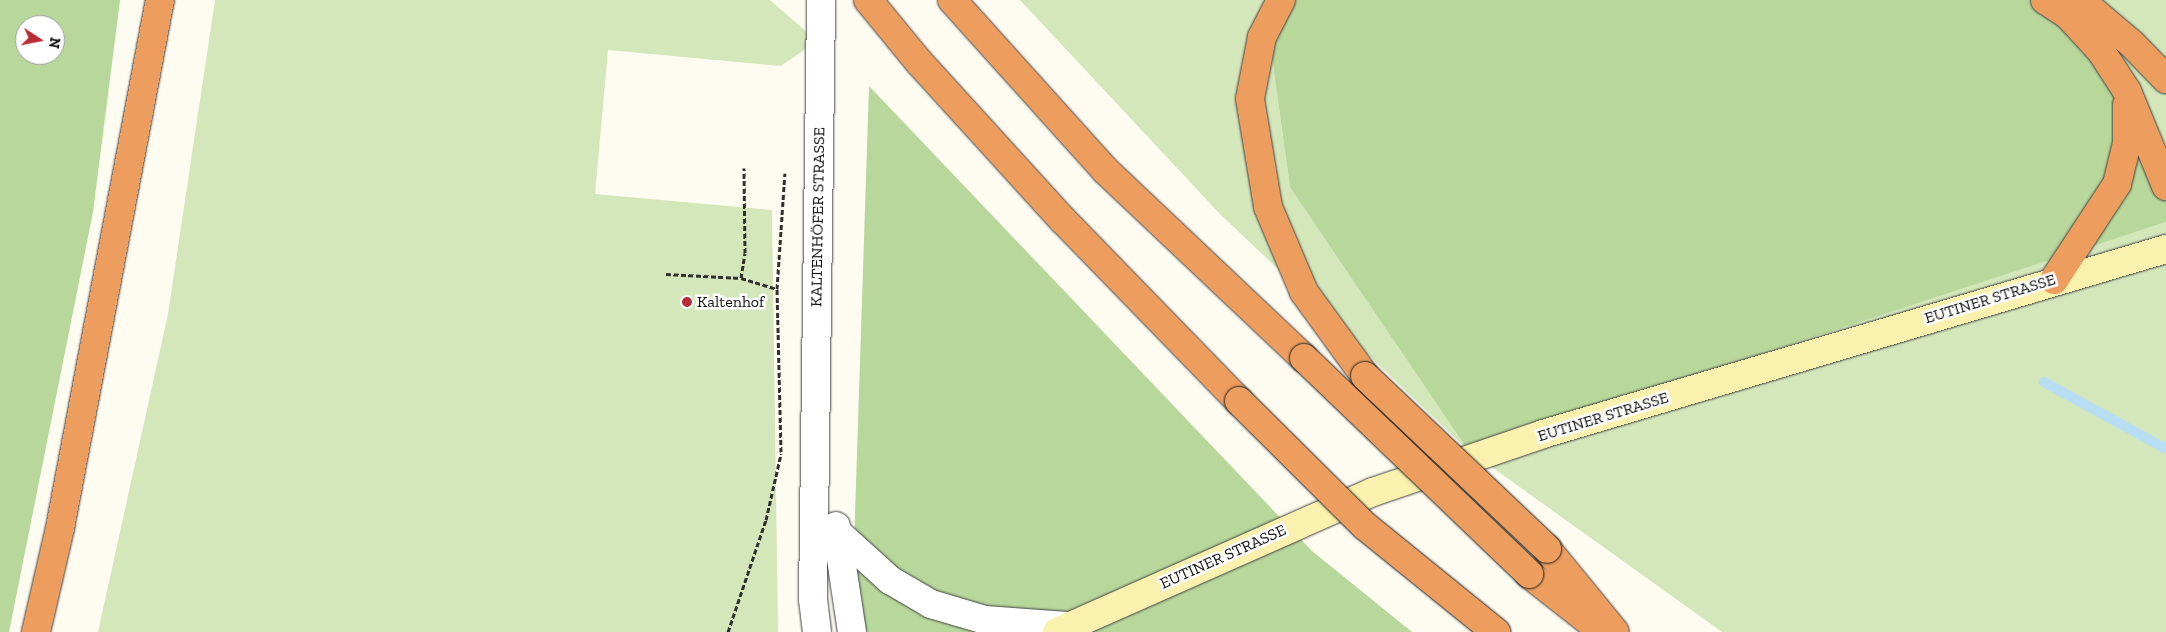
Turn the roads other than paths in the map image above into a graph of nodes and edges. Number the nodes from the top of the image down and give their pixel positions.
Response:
1 (160, 0) edge
2 (821, 0) edge
3 (868, 0) edge
4 (952, 0) edge
5 (1282, 0) edge
6 (2045, 0) edge
7 (2080, 0) edge
8 (2166, 79) edge
9 (2127, 91) junction
10 (2166, 186) edge
11 (2166, 249) edge
12 (2054, 280) junction
13 (815, 434) junction
14 (837, 532) junction
15 (1062, 629) edge
16 (36, 632) edge
17 (817, 632) edge
18 (852, 632) edge
19 (1496, 632) edge
20 (1603, 632) edge
21 (1615, 632) edge

1 - 16 highway
2 - 13 street, KALTENHÖFER STRASSE
3 - 19 highway, bridge
4 - 20 highway, bridge
5 - 21 highway, bridge
6 - 9 highway
7 - 8 highway
9 - 10 highway
9 - 12 highway
11 - 12 main road, EUTINER STRASSE
12 - 15 main road, EUTINER STRASSE
13 - 14 street, KALTENHÖFER STRASSE
13 - 17 street, KALTENHÖFER STRASSE
14 - 15 street
14 - 18 street, KALTENHÖFER STRASSE

